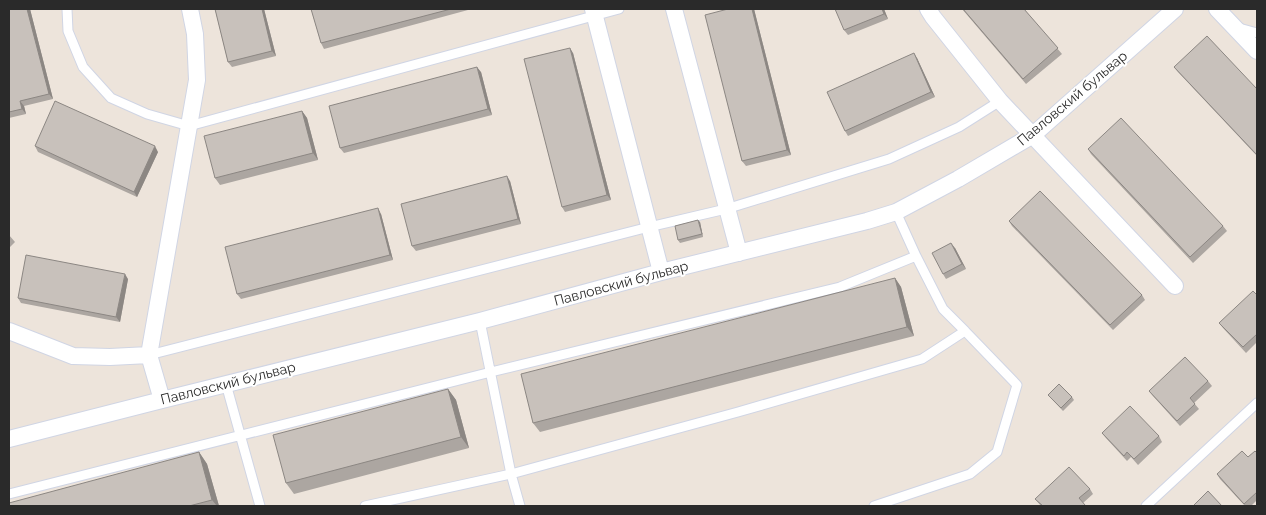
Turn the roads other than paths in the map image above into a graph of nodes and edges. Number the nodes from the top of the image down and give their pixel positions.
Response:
1 (67, 9) edge
2 (190, 9) edge
3 (619, 9) edge
4 (674, 9) edge
5 (928, 9) edge
6 (1175, 9) edge
7 (1217, 9) edge
8 (594, 12) edge
9 (1234, 26) junction
10 (1257, 33) edge
11 (1257, 52) edge
12 (1000, 101) junction
13 (189, 126) junction
14 (1033, 135) junction
15 (726, 209) junction
16 (896, 212) junction
17 (649, 227) junction
18 (739, 253) junction
19 (916, 256) junction
20 (661, 272) junction
21 (1175, 286) dead end
22 (480, 321) junction
23 (9, 331) edge
24 (965, 331) junction
25 (148, 355) junction
26 (491, 372) junction
27 (226, 384) junction
28 (162, 400) junction
29 (1257, 403) edge
30 (241, 435) junction
31 (9, 439) edge
32 (511, 474) junction
33 (9, 494) edge
34 (260, 506) edge
35 (365, 506) edge
36 (520, 506) edge
37 (874, 506) edge
38 (1146, 506) edge

1 - 13 lane
2 - 13 street
3 - 8 lane
4 - 15 street
5 - 12 street
6 - 14 street, Павловский бульвар
7 - 9 street
8 - 13 lane
8 - 17 street
9 - 10 lane
9 - 11 street
12 - 14 street
12 - 15 lane
13 - 25 street
14 - 16 street, Павловский бульвар
14 - 21 street
15 - 17 lane
15 - 18 street
16 - 18 street, Павловский бульвар
16 - 19 lane
17 - 20 street
17 - 25 lane
18 - 20 street, Павловский бульвар
19 - 24 lane
19 - 26 lane
20 - 22 street, Павловский бульвар
22 - 26 lane
22 - 27 street, Павловский бульвар
23 - 25 street
24 - 32 lane
24 - 37 lane
25 - 28 street
26 - 30 lane
26 - 32 lane
27 - 28 street, Павловский бульвар
27 - 30 lane
28 - 31 street, Павловский бульвар
29 - 38 lane
30 - 33 lane
30 - 34 lane
32 - 35 lane
32 - 36 lane

